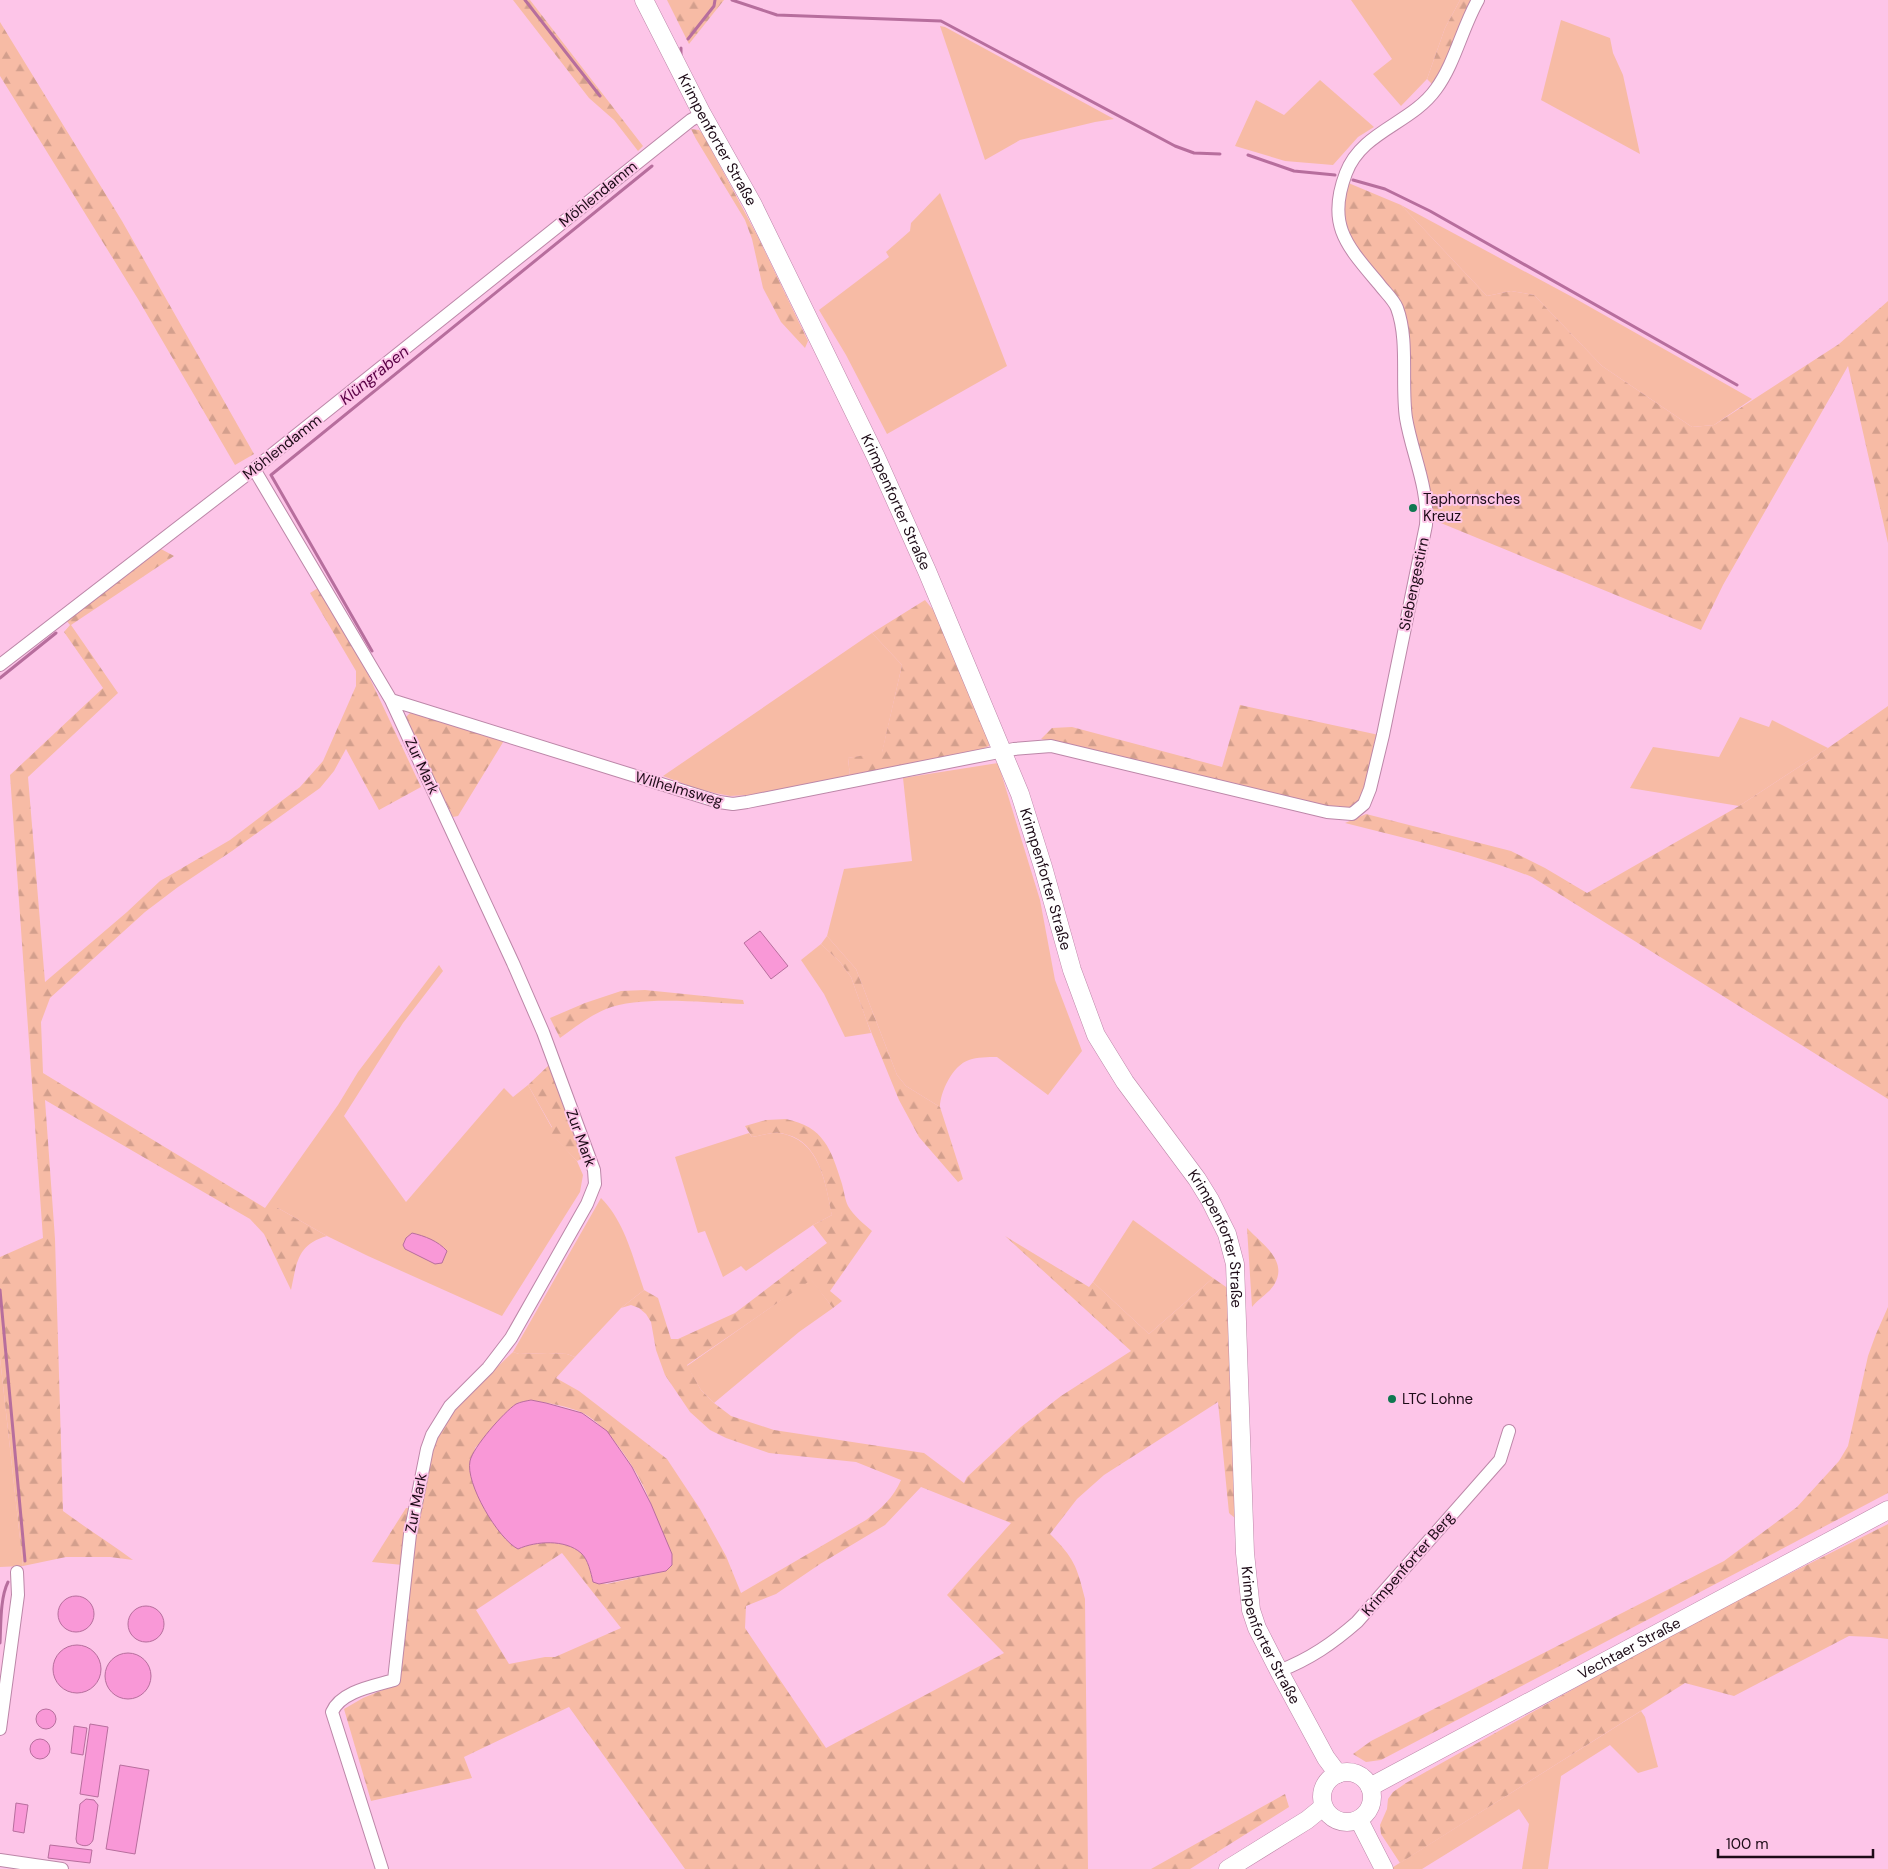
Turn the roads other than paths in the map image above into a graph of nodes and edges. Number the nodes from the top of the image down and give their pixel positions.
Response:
1 (644, 0) edge
2 (1478, 0) edge
3 (702, 114) junction
4 (254, 469) junction
5 (0, 666) edge
6 (391, 700) junction
7 (1003, 753) junction
8 (1510, 1431) dead end
9 (1888, 1510) edge
10 (17, 1572) dead end
11 (1279, 1671) junction
12 (0, 1728) edge
13 (1338, 1774) junction
14 (1370, 1787) junction
15 (1323, 1807) junction
16 (1359, 1820) junction
17 (0, 1860) edge
18 (62, 1869) edge
19 (382, 1869) edge
20 (1228, 1869) edge
21 (1384, 1869) edge

1 - 3 street, Krimpenforter Straße
2 - 7 street, Siebengestirn
3 - 4 street, Möhlendamm
3 - 7 street, Krimpenforter Straße
4 - 5 street, Möhlendamm
4 - 6 street, Zur Mark
6 - 7 street, Wilhelmsweg
6 - 19 street, Zur Mark
7 - 11 street, Krimpenforter Straße
8 - 11 street, Krimpenforter Berg
9 - 14 street, Vechtaer Straße
10 - 12 street
11 - 13 street, Krimpenforter Straße
13 - 14 street
13 - 15 street
14 - 16 street
15 - 16 street
15 - 20 street
16 - 21 street
17 - 18 street

